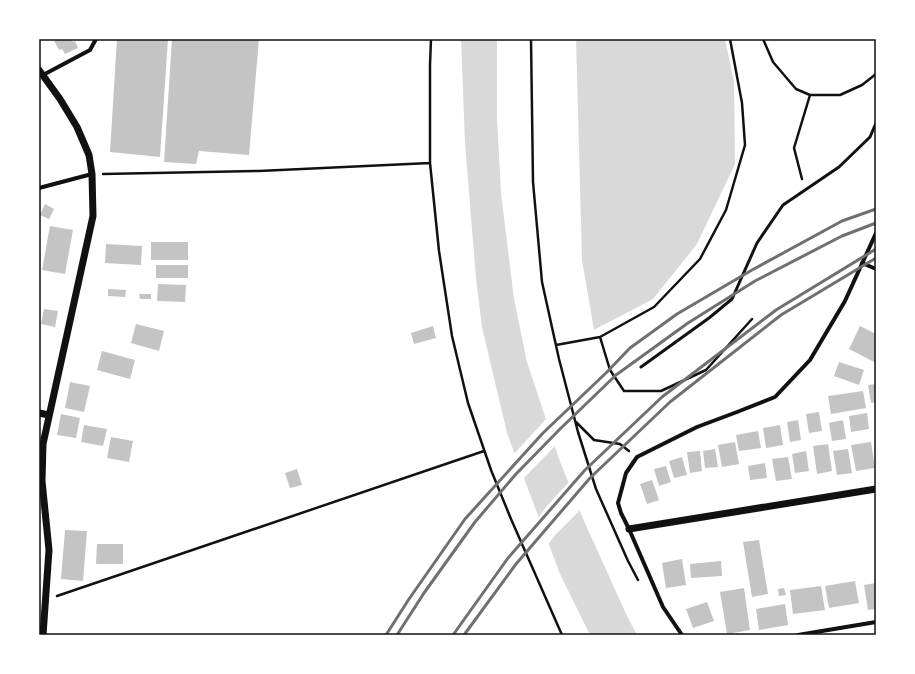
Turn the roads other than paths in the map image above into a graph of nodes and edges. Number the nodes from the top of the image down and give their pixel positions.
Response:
1 (96, 39) edge
2 (41, 73) edge
3 (876, 123) edge
4 (92, 174) junction
5 (39, 188) edge
6 (876, 233) edge
7 (862, 263) junction
8 (876, 269) edge
9 (641, 367) dead end
10 (39, 413) edge
11 (49, 416) junction
12 (876, 489) edge
13 (629, 529) junction
14 (876, 622) edge
15 (43, 635) edge
16 (682, 635) edge
17 (798, 635) edge

1 - 2 street
2 - 4 street
3 - 9 lane
4 - 5 street
4 - 11 street
6 - 7 street
7 - 8 street
7 - 13 street
10 - 11 street
11 - 15 street
12 - 13 street
13 - 16 street
14 - 17 street

